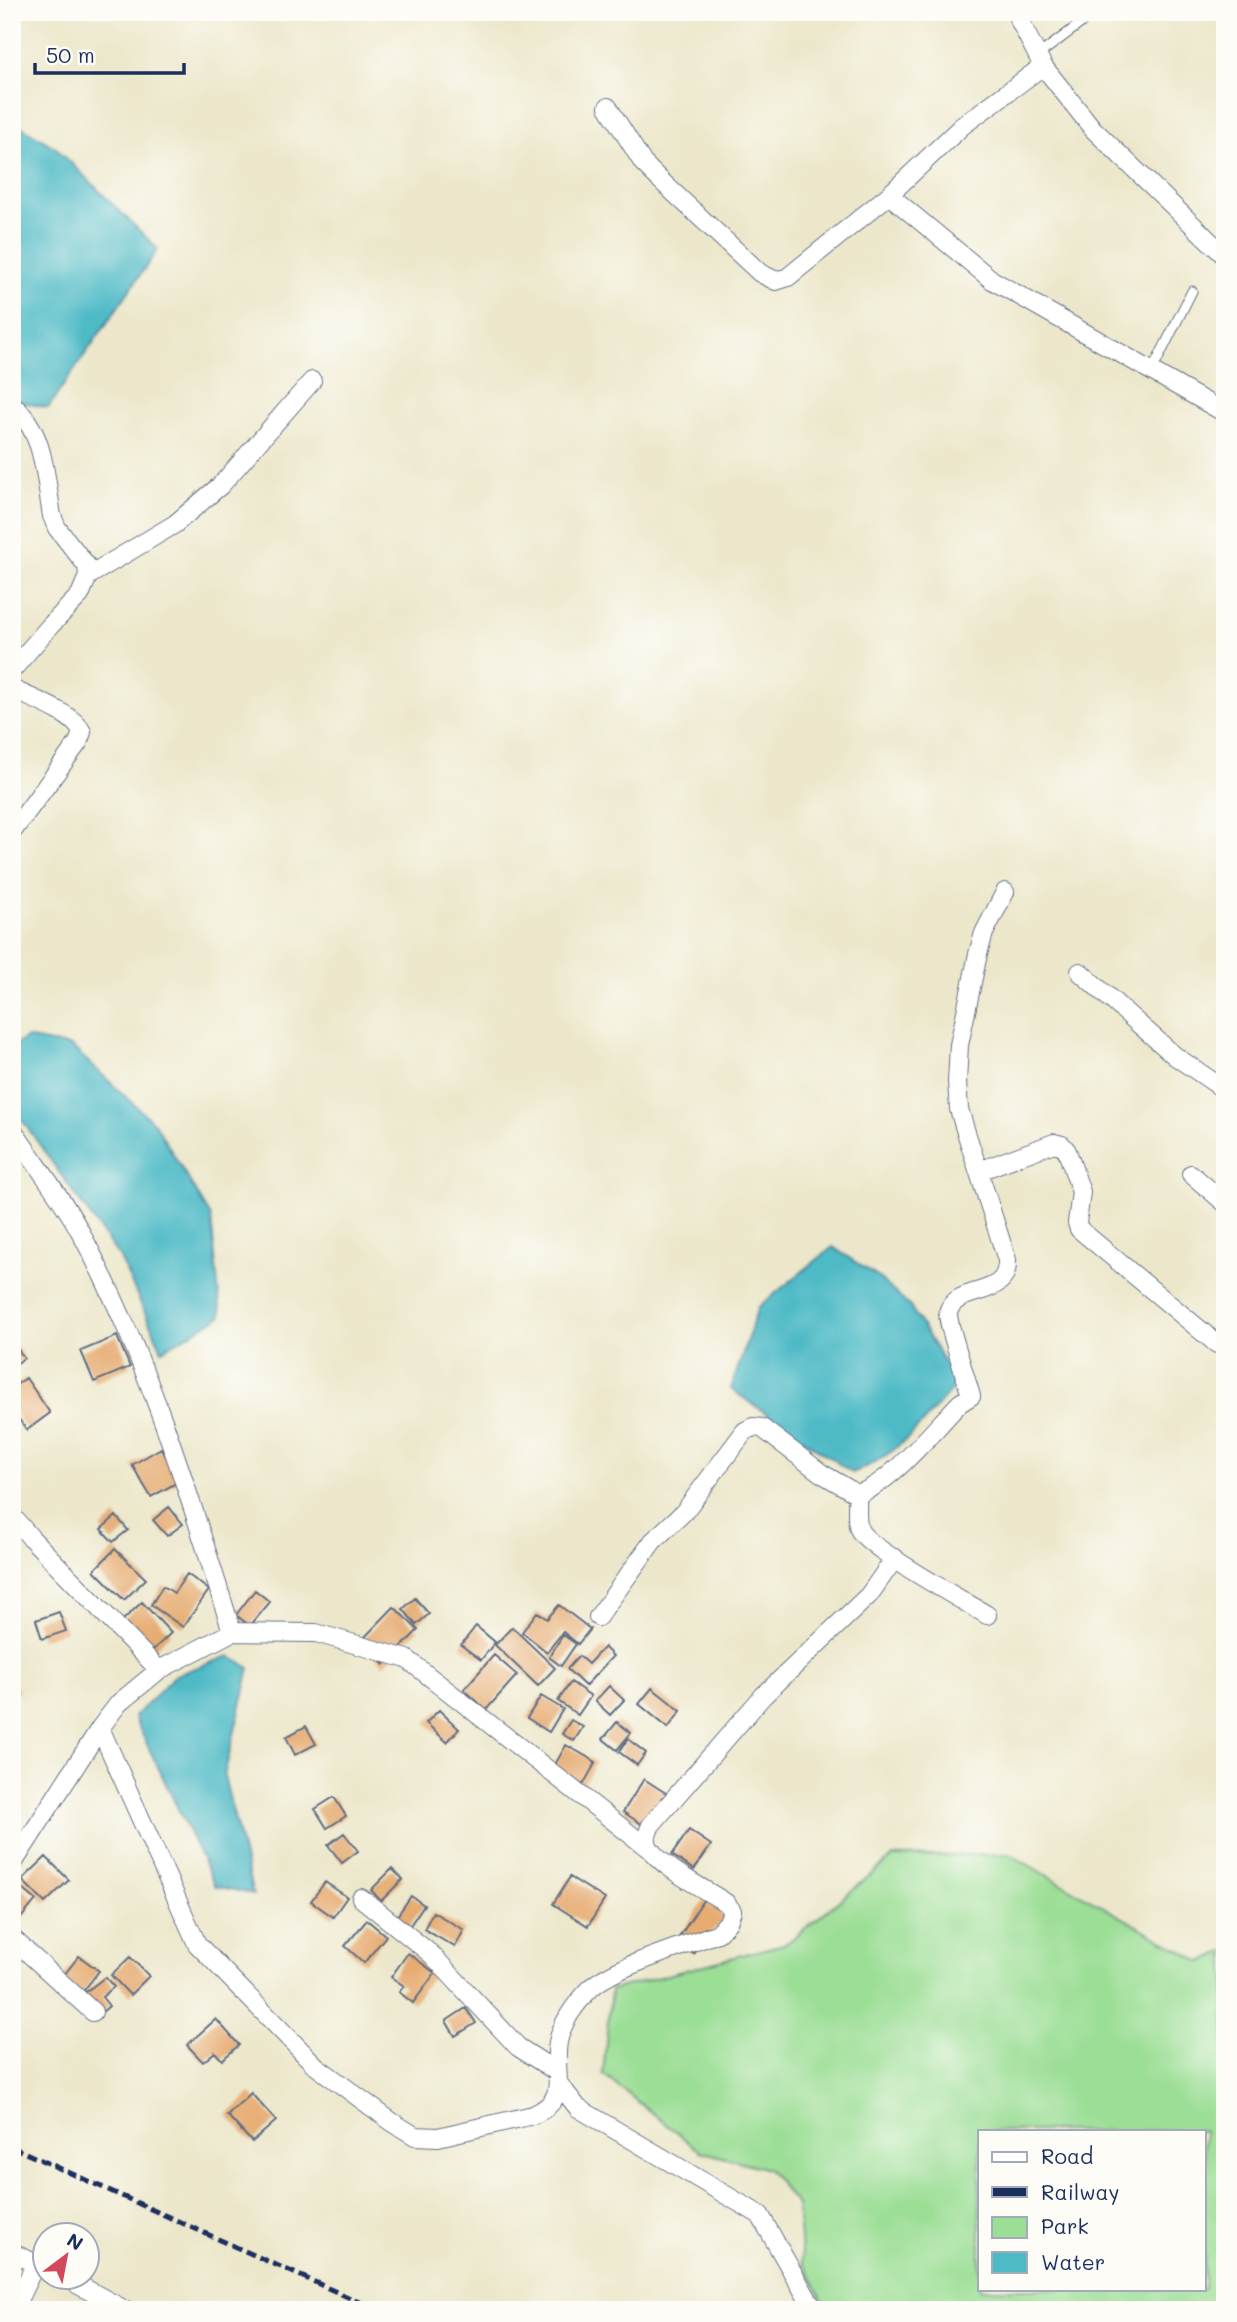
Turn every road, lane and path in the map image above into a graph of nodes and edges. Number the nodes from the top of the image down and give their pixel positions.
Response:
1 (1015, 12) edge
2 (1096, 12) edge
3 (1040, 61) junction
4 (608, 107) dead end
5 (889, 195) junction
6 (1225, 256) edge
7 (1192, 291) dead end
8 (1152, 371) junction
9 (312, 381) dead end
10 (12, 404) edge
11 (1225, 413) edge
12 (88, 576) junction
13 (12, 670) edge
14 (12, 689) edge
15 (12, 832) edge
16 (1005, 892) dead end
17 (1080, 972) dead end
18 (1225, 1090) edge
19 (12, 1129) edge
20 (979, 1171) junction
21 (1191, 1174) dead end
22 (1225, 1203) edge
23 (1217, 1344) dead end
24 (857, 1494) junction
25 (12, 1516) edge
26 (895, 1559) junction
27 (987, 1615) dead end
28 (598, 1618) dead end
29 (232, 1632) junction
30 (159, 1670) junction
31 (100, 1728) junction
32 (649, 1849) junction
33 (12, 1865) edge
34 (361, 1898) dead end
35 (12, 1938) edge
36 (93, 2012) dead end
37 (558, 2078) junction
38 (12, 2253) edge
39 (32, 2261) edge
40 (32, 2278) edge
41 (87, 2290) edge
42 (16, 2310) edge
43 (125, 2310) edge
44 (814, 2310) edge

1 - 3 street
2 - 3 lane
3 - 5 street
3 - 6 street
4 - 5 street
5 - 8 street
7 - 8 lane
8 - 11 street
9 - 12 street
10 - 12 street
12 - 13 street
14 - 15 street
16 - 20 street
17 - 18 street
19 - 29 street
20 - 23 street
20 - 24 street
21 - 22 street
24 - 26 street
24 - 28 street
25 - 30 street
26 - 27 street
26 - 32 street
29 - 30 street
29 - 32 street
30 - 31 street
31 - 33 street
31 - 37 street
32 - 37 street
34 - 37 street
35 - 36 street
37 - 44 street
38 - 39 street
40 - 42 street
41 - 43 street

